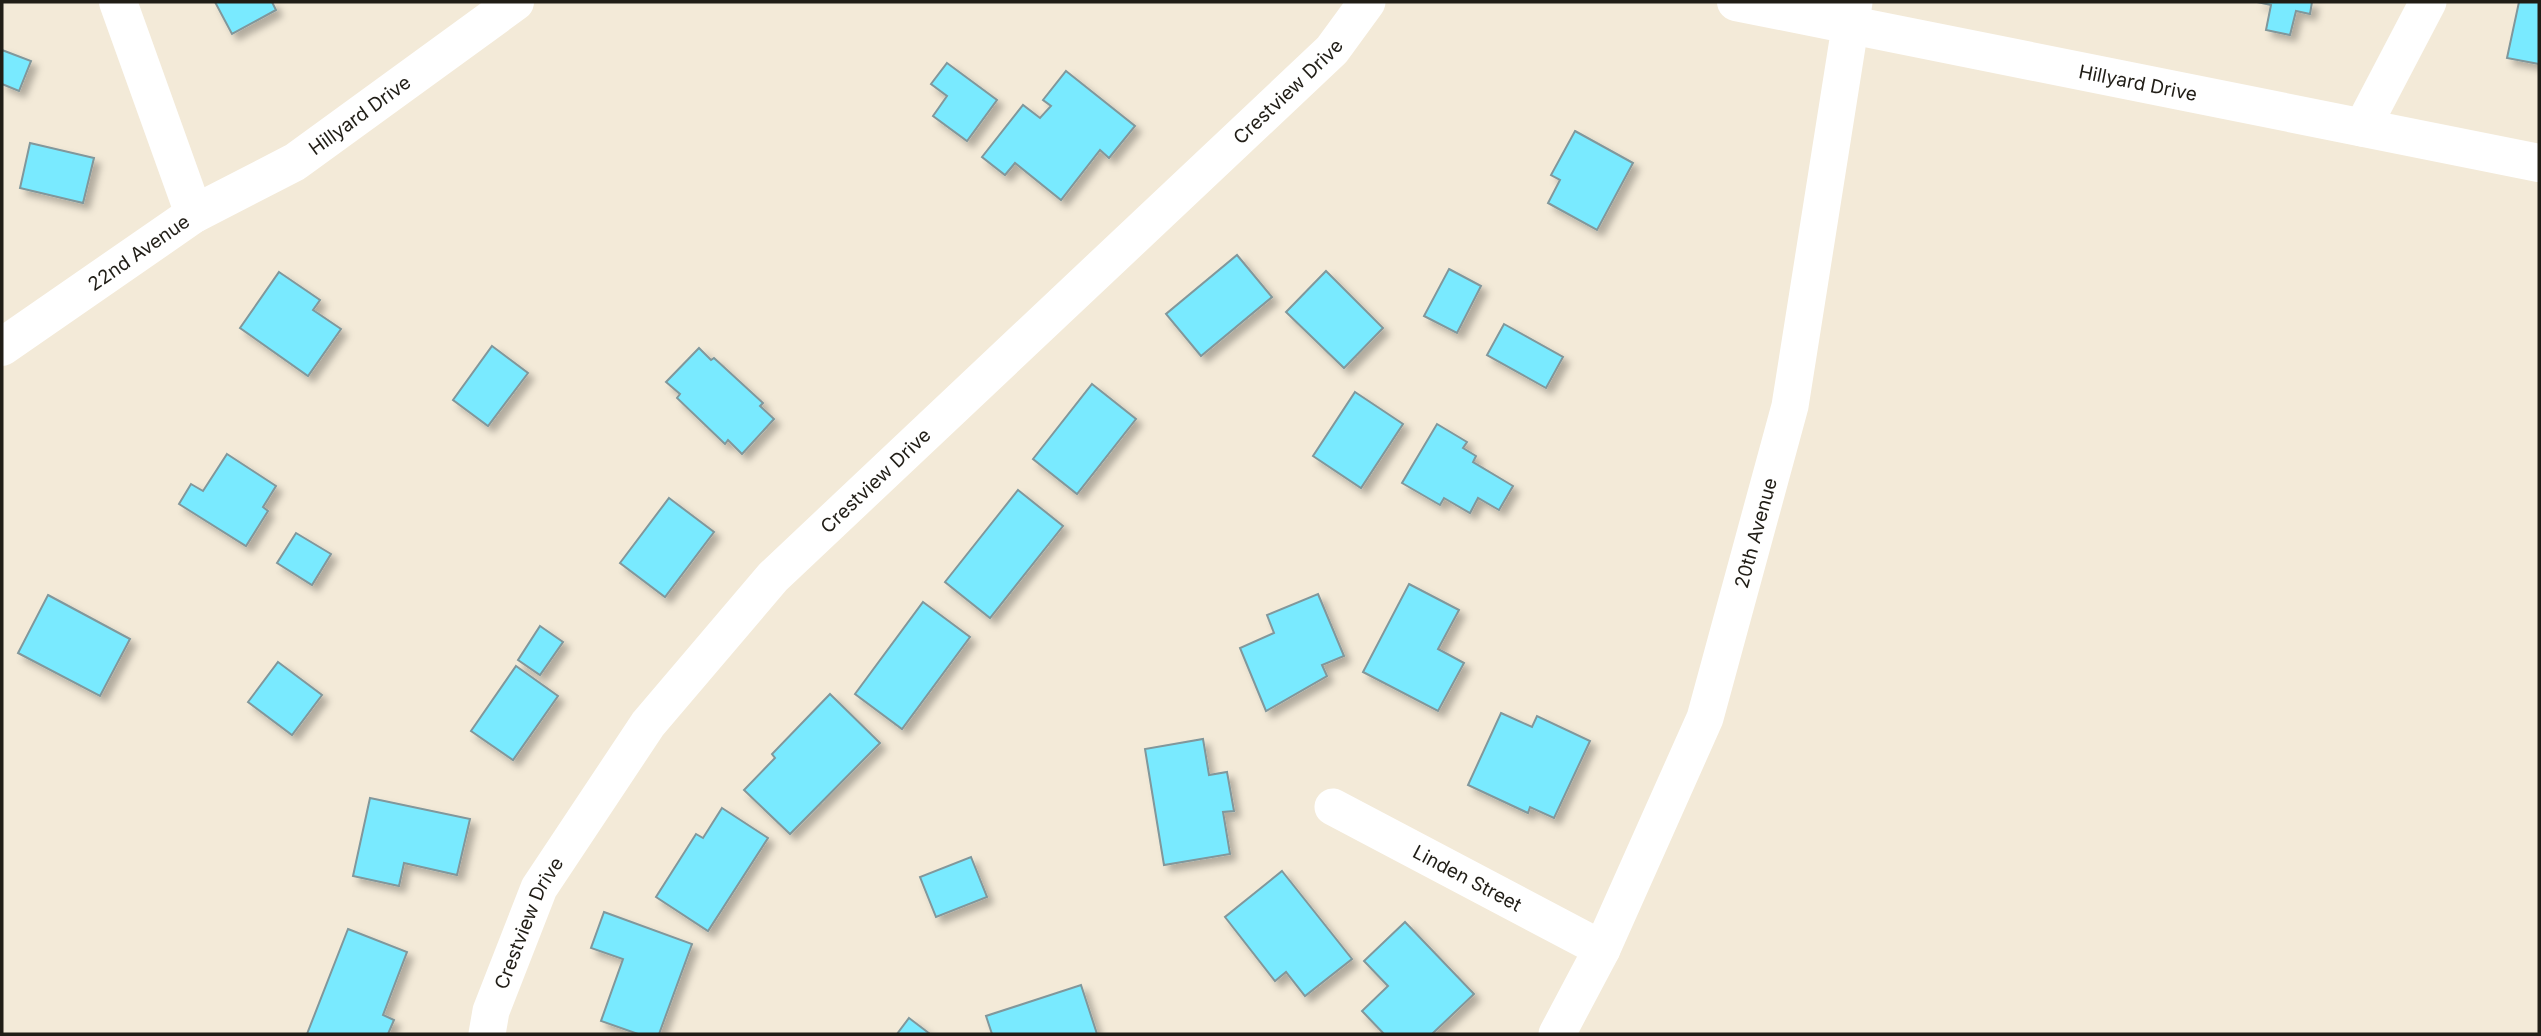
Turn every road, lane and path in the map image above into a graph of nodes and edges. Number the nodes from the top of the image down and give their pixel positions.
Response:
1 (118, 2) edge
2 (515, 2) edge
3 (1367, 2) edge
4 (1736, 2) edge
5 (2428, 2) edge
6 (1852, 13) edge
7 (2362, 128) junction
8 (2539, 163) edge
9 (194, 214) junction
10 (2, 347) edge
11 (1333, 807) dead end
12 (1602, 949) junction
13 (486, 1034) edge
14 (1558, 1034) edge

1 - 9 street, 22nd Avenue
2 - 9 street, Hillyard Drive
3 - 13 street, Crestview Drive
4 - 6 street, Hillyard Drive
5 - 7 street
6 - 7 street, Hillyard Drive
6 - 12 street, 20th Avenue
7 - 8 street, Hillyard Drive
9 - 10 street, 22nd Avenue
11 - 12 street, Linden Street
12 - 14 street, 20th Avenue

